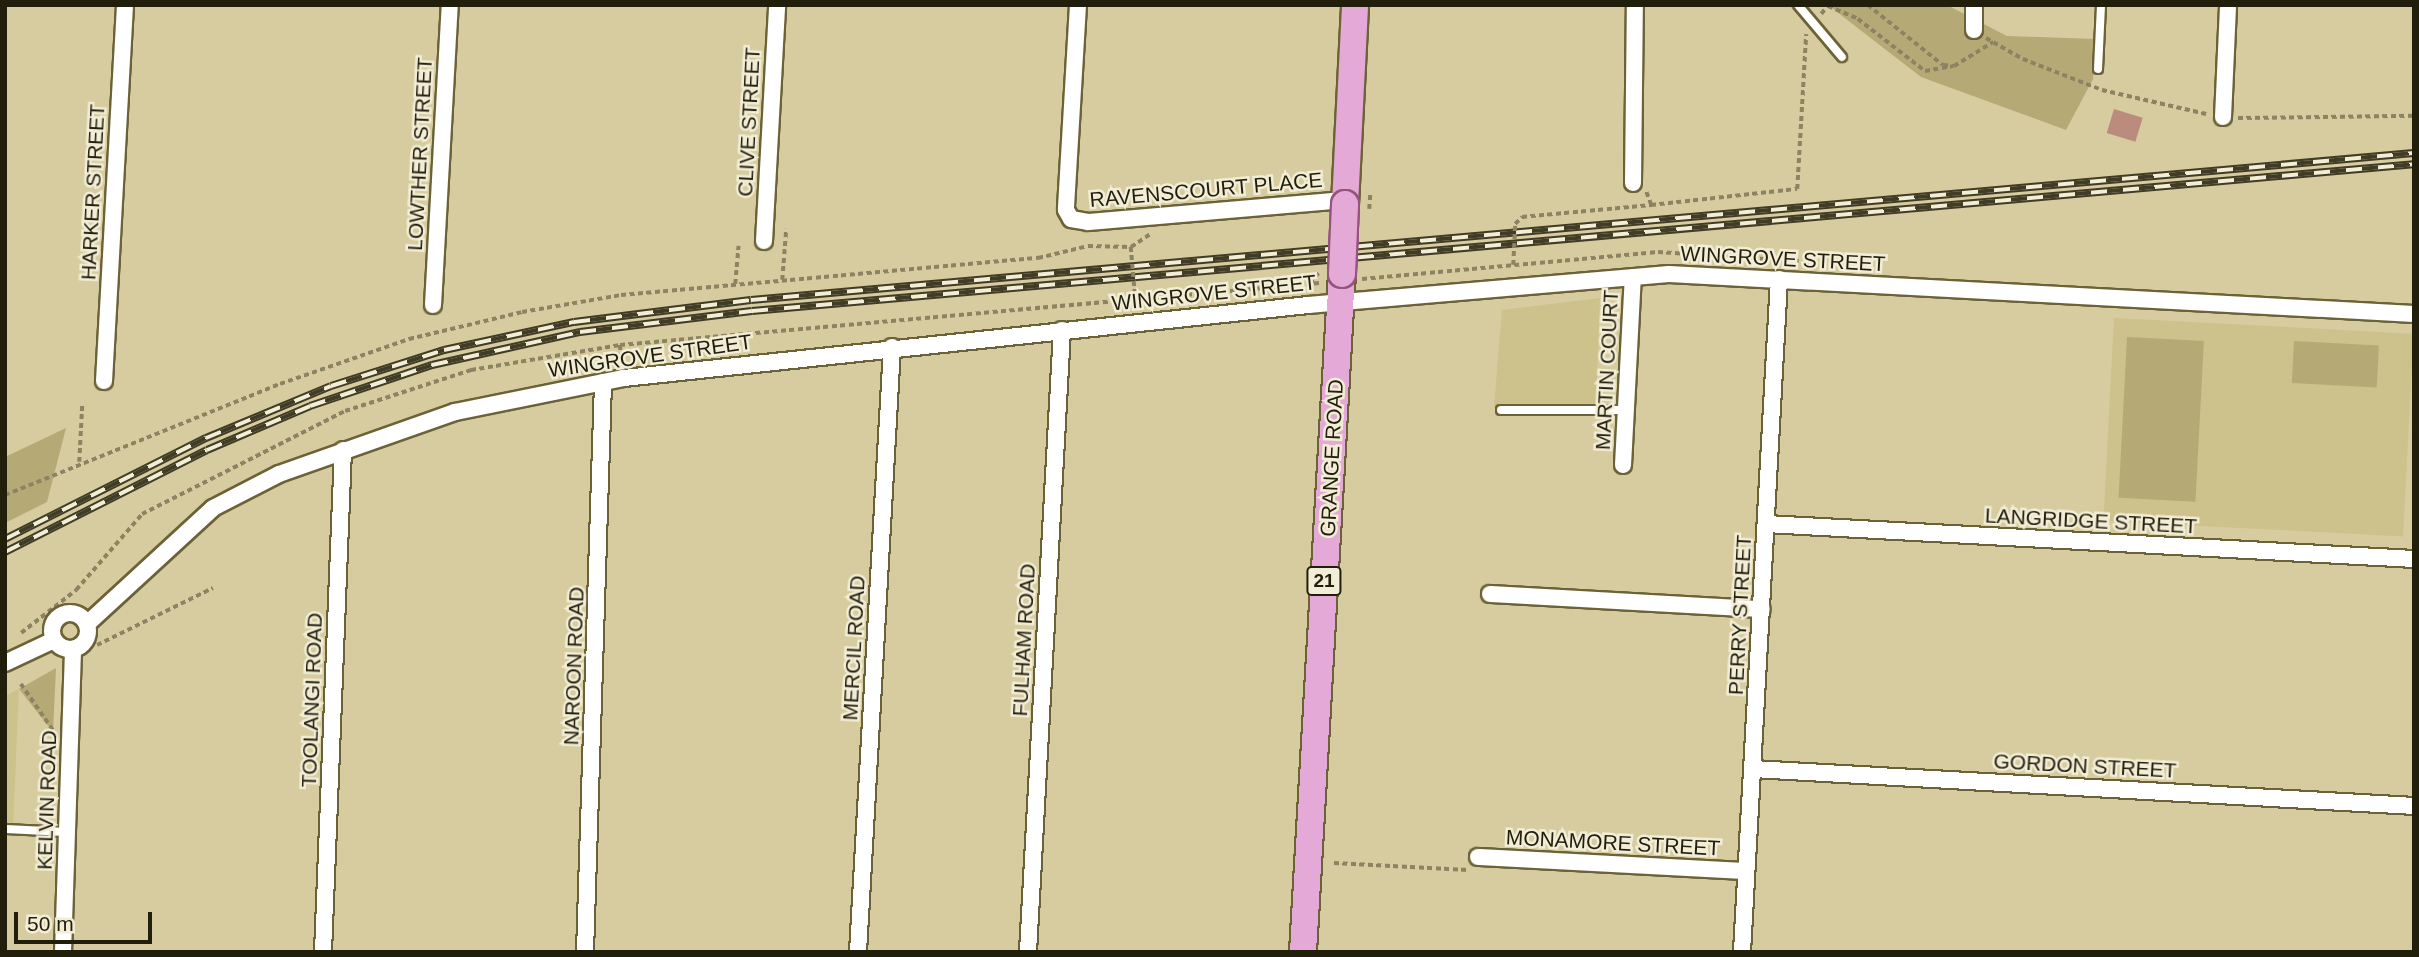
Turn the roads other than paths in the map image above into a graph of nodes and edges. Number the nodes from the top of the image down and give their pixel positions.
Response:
1 (125, 5) edge
2 (450, 5) edge
3 (776, 5) edge
4 (1078, 5) edge
5 (1355, 5) edge
6 (1635, 5) edge
7 (1798, 5) edge
8 (1974, 5) edge
9 (2101, 5) edge
10 (2228, 5) edge
11 (1974, 30) road end
12 (1842, 57) dead end
13 (2098, 69) dead end
14 (2223, 117) road end
15 (1633, 183) road end
16 (1345, 202) junction
17 (764, 242) dead end
18 (1633, 277) junction
19 (1779, 279) junction
20 (1347, 282) junction
21 (433, 305) dead end
22 (2414, 314) edge
23 (1062, 330) junction
24 (892, 347) junction
25 (104, 381) dead end
26 (603, 382) junction
27 (1501, 410) dead end
28 (1626, 410) junction
29 (343, 450) junction
30 (1623, 465) dead end
31 (1766, 524) junction
32 (2414, 559) edge
33 (1490, 594) dead end
34 (1762, 609) junction
35 (87, 624) junction
36 (54, 640) junction
37 (74, 649) junction
38 (5, 663) edge
39 (1753, 768) junction
40 (2414, 806) edge
41 (5, 829) edge
42 (66, 832) junction
43 (1475, 863) road end
44 (1746, 871) junction
45 (63, 952) edge
46 (323, 952) edge
47 (585, 952) edge
48 (858, 952) edge
49 (1028, 952) edge
50 (1303, 952) edge
51 (1742, 952) edge

1 - 25 street, HARKER STREET
2 - 21 street, LOWTHER STREET
3 - 17 street, CLIVE STREET
4 - 16 street, RAVENSCOURT PLACE
5 - 16 main road, GRANGE ROAD / 21
6 - 15 street
7 - 12 lane
8 - 11 street
9 - 13 lane
10 - 14 street
16 - 20 main road, GRANGE ROAD / 21, bridge
18 - 19 street, WINGROVE STREET
18 - 20 street, WINGROVE STREET
18 - 28 street, MARTIN COURT
19 - 22 street, WINGROVE STREET
19 - 31 street, PERRY STREET
20 - 23 street, WINGROVE STREET
20 - 50 main road, GRANGE ROAD / 21
23 - 24 street, WINGROVE STREET
23 - 49 street, FULHAM ROAD
24 - 26 street, WINGROVE STREET
24 - 48 street, MERCIL ROAD
26 - 29 street, WINGROVE STREET
26 - 47 street, NAROON ROAD
27 - 28 lane
28 - 30 street, MARTIN COURT
29 - 35 street, WINGROVE STREET
29 - 46 street, TOOLANGI ROAD
31 - 32 street, LANGRIDGE STREET
31 - 34 street, PERRY STREET
33 - 34 street
34 - 39 street, PERRY STREET
35 - 36 street
35 - 37 street
36 - 37 street
36 - 38 street
37 - 42 street, KELVIN ROAD
39 - 40 street, GORDON STREET
39 - 44 street, PERRY STREET
41 - 42 lane
42 - 45 street, KELVIN ROAD
43 - 44 street, MONAMORE STREET
44 - 51 street, PERRY STREET

